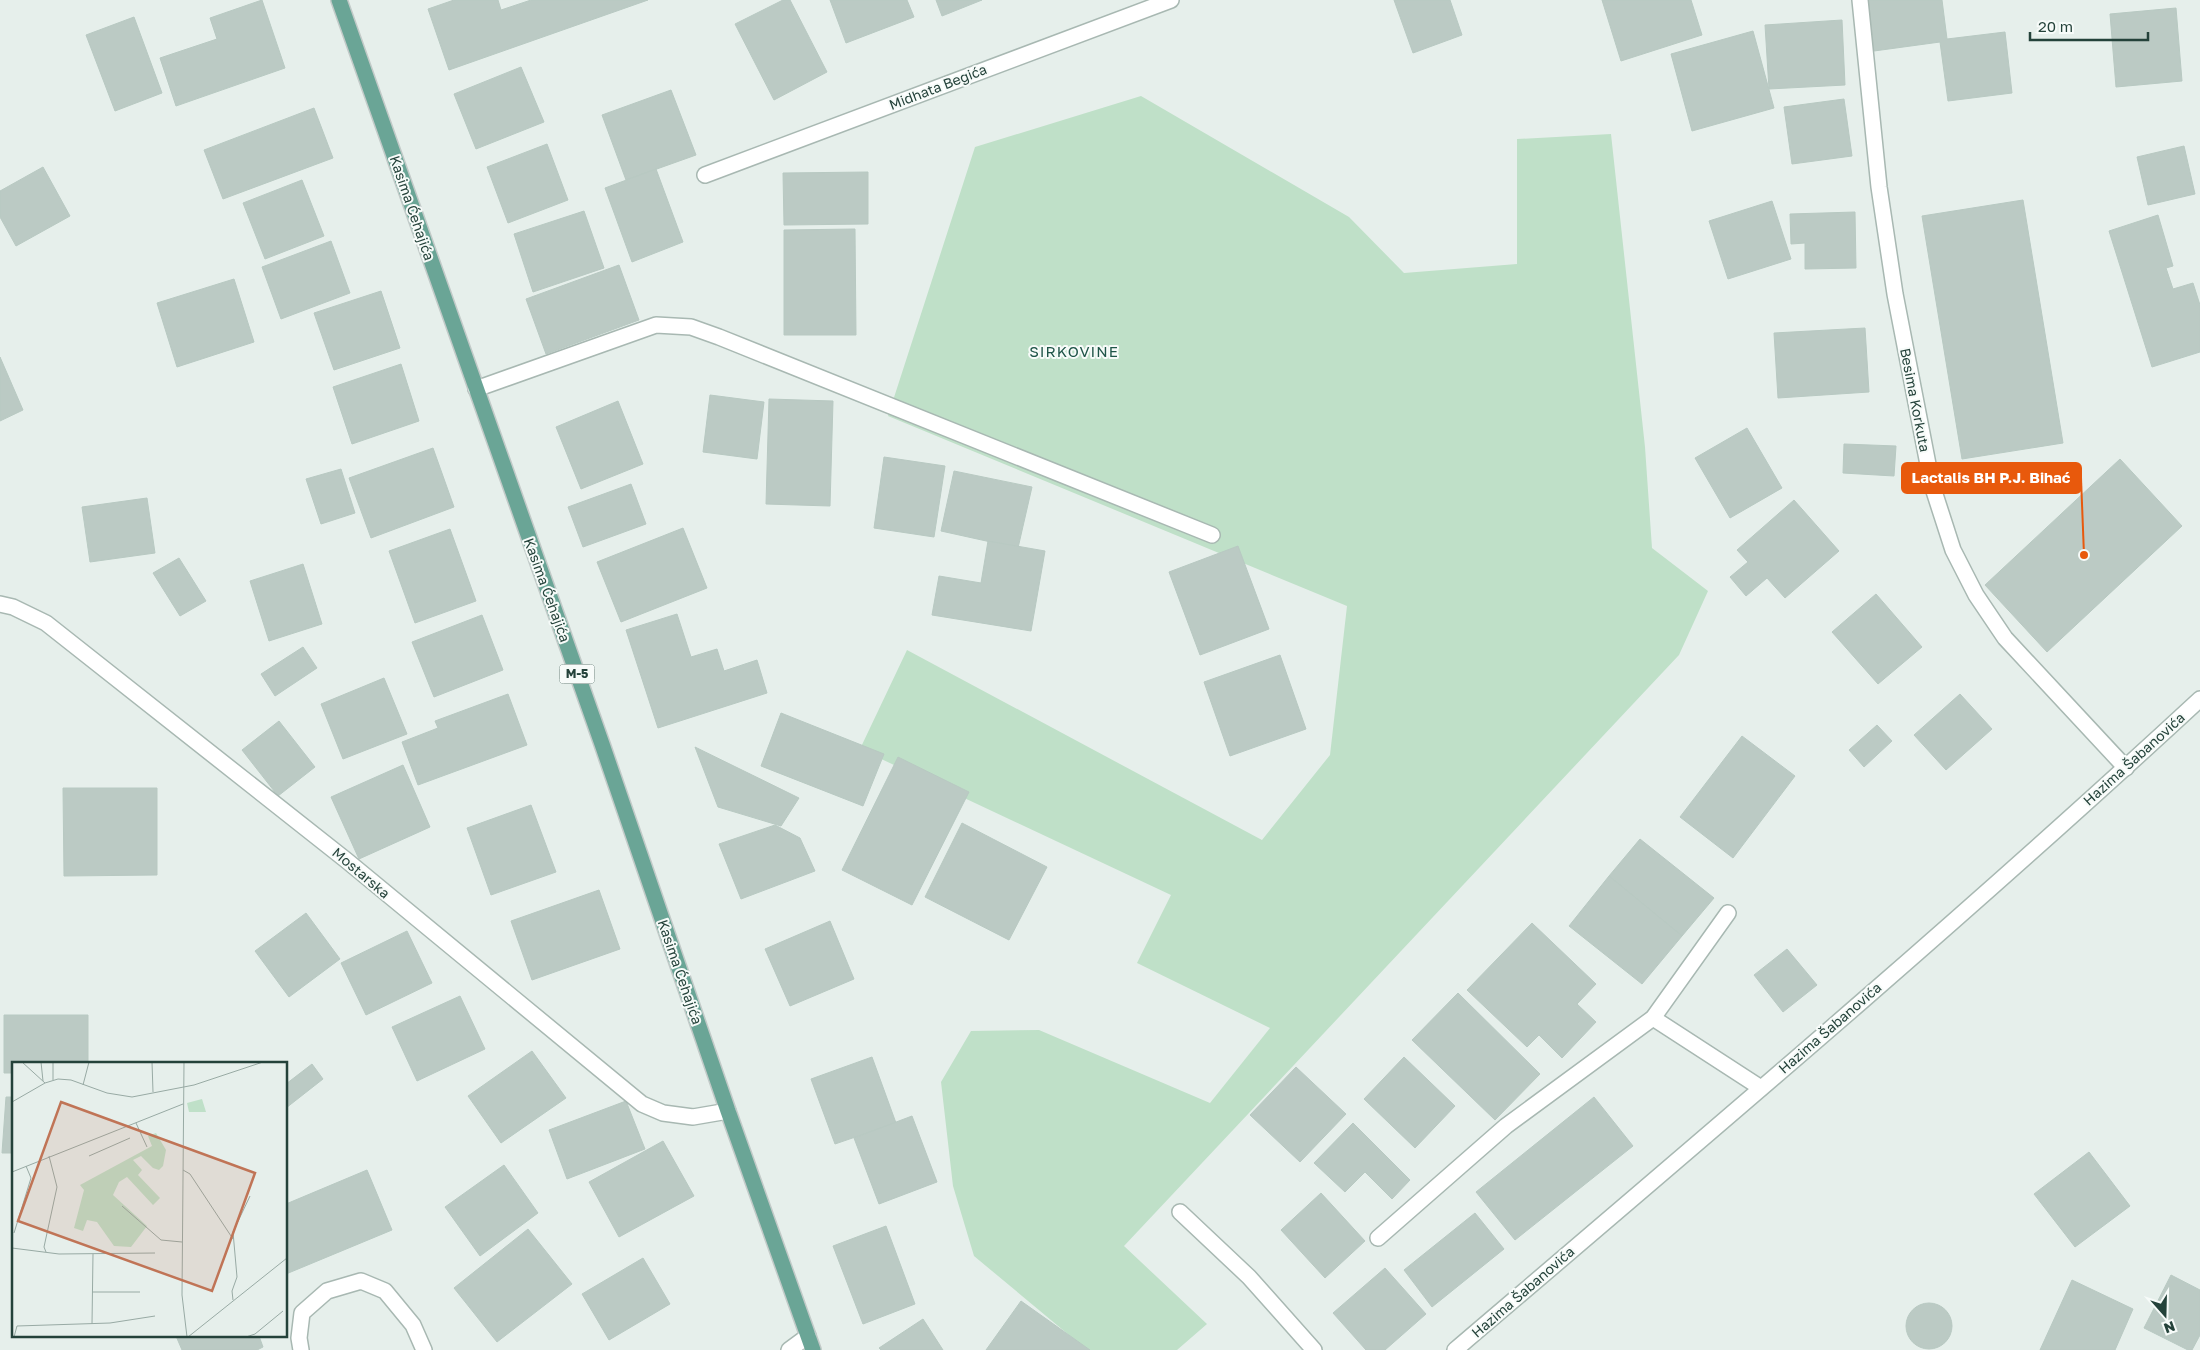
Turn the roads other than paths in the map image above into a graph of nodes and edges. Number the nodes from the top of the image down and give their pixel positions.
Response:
1 (339, 0) edge
2 (1171, 0) edge
3 (1860, 0) edge
4 (705, 175) dead end
5 (476, 389) junction
6 (1212, 535) dead end
7 (0, 604) edge
8 (2200, 699) edge
9 (2126, 768) junction
10 (1728, 913) dead end
11 (1653, 1018) junction
12 (1762, 1088) junction
13 (728, 1111) junction
14 (1180, 1212) dead end
15 (1378, 1238) dead end
16 (810, 1343) edge
17 (301, 1350) edge
18 (424, 1350) edge
19 (789, 1350) edge
20 (1314, 1350) edge
21 (1455, 1350) edge

1 - 5 main road, Kasima Ćehajića / M-5
2 - 4 street, Midhata Begića
3 - 9 street, Besima Korkuta
5 - 6 street
5 - 13 main road, Kasima Ćehajića / M-5
7 - 13 street, Mostarska
8 - 9 street, Hazima Šabanovića
9 - 12 street, Hazima Šabanovića
10 - 11 street
11 - 12 street
11 - 15 street
12 - 21 street, Hazima Šabanovića
13 - 16 main road, Kasima Ćehajića / M-5
14 - 20 street
16 - 19 street
17 - 18 street

